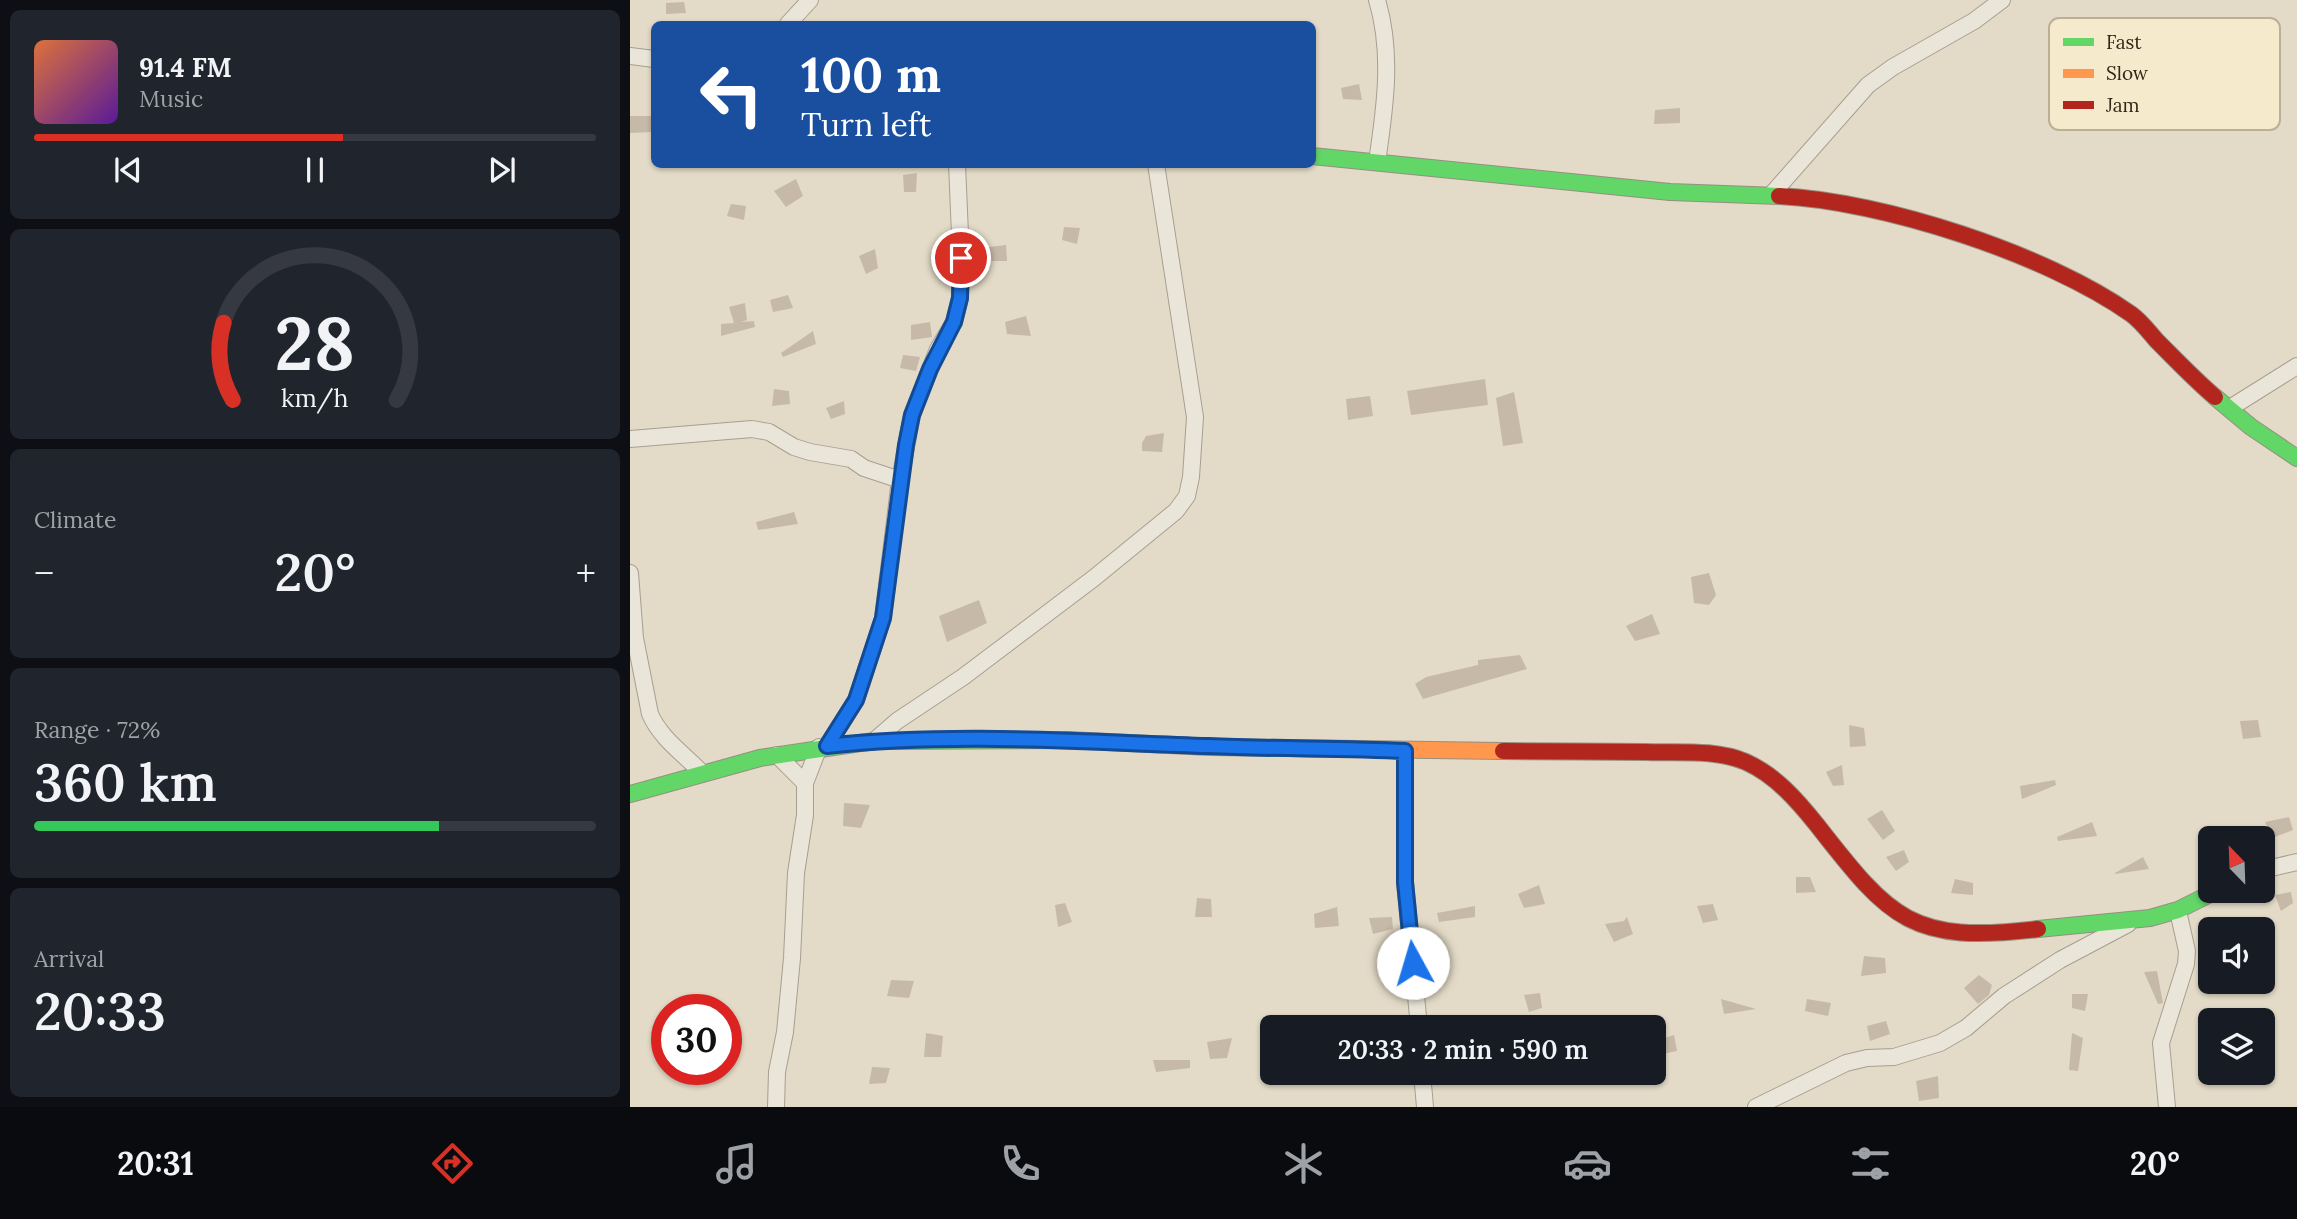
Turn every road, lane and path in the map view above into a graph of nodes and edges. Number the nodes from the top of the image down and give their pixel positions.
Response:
1 (810, 0) edge
2 (1377, 0) edge
3 (2002, 0) edge
4 (791, 21) edge
5 (630, 56) edge
6 (651, 59) edge
7 (1316, 156) edge
8 (1377, 162) junction
9 (957, 168) edge
10 (1157, 168) edge
11 (1771, 195) junction
12 (2297, 366) edge
13 (2230, 408) junction
14 (630, 439) edge
15 (2297, 458) edge
16 (900, 480) junction
17 (630, 573) edge
18 (874, 741) junction
19 (823, 747) junction
20 (1405, 751) junction
21 (777, 755) junction
22 (702, 773) junction
23 (805, 783) junction
24 (630, 794) edge
25 (2297, 862) edge
26 (2275, 867) edge
27 (2198, 900) edge
28 (2178, 911) junction
29 (2141, 919) junction
30 (1418, 1015) edge
31 (1423, 1085) edge
32 (776, 1107) edge
33 (1425, 1107) edge
34 (1756, 1107) edge
35 (2167, 1107) edge

1 - 4 street
2 - 8 street
3 - 11 street
5 - 6 street
7 - 8 street
8 - 11 street
9 - 16 street
10 - 18 street
11 - 13 street
12 - 13 street
13 - 15 street
14 - 16 street
16 - 19 street
17 - 22 street
18 - 19 street
18 - 20 street
19 - 21 street
19 - 23 street
20 - 29 street
20 - 30 street
21 - 22 street
21 - 23 street
22 - 24 street
23 - 32 street
25 - 26 street
27 - 28 street
28 - 29 street
28 - 35 street
29 - 34 street
31 - 33 street

